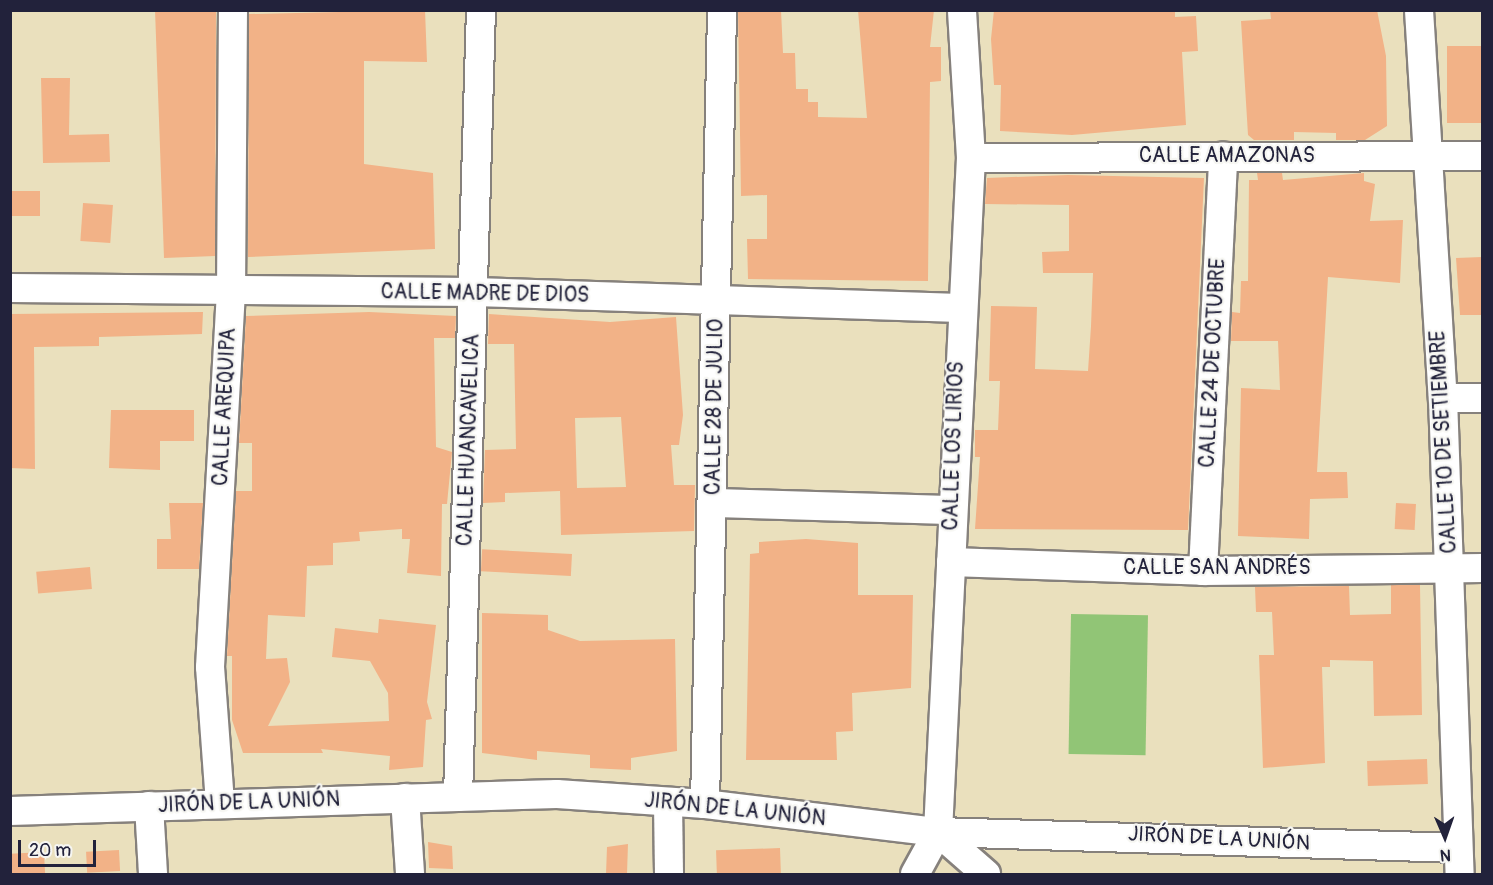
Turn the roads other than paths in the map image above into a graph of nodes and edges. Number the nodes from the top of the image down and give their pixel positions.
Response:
1 (233, 10) edge
2 (481, 10) edge
3 (722, 10) edge
4 (962, 10) edge
5 (1419, 10) edge
6 (1429, 155) junction
7 (1223, 156) junction
8 (1482, 156) edge
9 (971, 158) junction
10 (10, 288) edge
11 (474, 292) junction
12 (231, 294) junction
13 (718, 299) junction
14 (960, 308) junction
15 (1443, 398) junction
16 (1482, 398) edge
17 (713, 503) junction
18 (951, 510) junction
19 (951, 562) junction
20 (1450, 566) junction
21 (1482, 568) edge
22 (1203, 571) junction
23 (458, 797) junction
24 (405, 798) junction
25 (668, 801) junction
26 (220, 803) junction
27 (705, 804) junction
28 (149, 806) junction
29 (10, 811) edge
30 (1469, 814) edge
31 (938, 832) junction
32 (1459, 861) edge
33 (153, 874) edge
34 (410, 874) edge
35 (669, 874) edge
36 (915, 874) edge
37 (986, 874) edge

1 - 12 street, CALLE AREQUIPA
2 - 11 street, CALLE HUANCAVELICA
3 - 13 street, CALLE 28 DE JULIO
4 - 9 street, CALLE LOS LIRIOS
5 - 6 street, CALLE 10 DE SETIEMBRE
6 - 7 street, CALLE AMAZONAS
6 - 8 street, CALLE AMAZONAS
6 - 15 street, CALLE 10 DE SETIEMBRE
7 - 9 street, CALLE AMAZONAS
7 - 22 street, CALLE 24 DE OCTUBRE
9 - 14 street, CALLE LOS LIRIOS
10 - 12 street, CALLE MADRE DE DIOS
11 - 12 street, CALLE MADRE DE DIOS
11 - 13 street, CALLE MADRE DE DIOS
11 - 23 street, CALLE HUANCAVELICA
12 - 26 street, CALLE AREQUIPA
13 - 14 street, CALLE MADRE DE DIOS
13 - 17 street, CALLE 28 DE JULIO
14 - 18 street, CALLE LOS LIRIOS
15 - 16 street
15 - 20 street, CALLE 10 DE SETIEMBRE
17 - 18 street
17 - 27 street, CALLE 28 DE JULIO
18 - 19 street, CALLE LOS LIRIOS
19 - 22 street, CALLE SAN ANDRÉS
19 - 31 street, CALLE LOS LIRIOS
20 - 21 street, CALLE SAN ANDRÉS
20 - 22 street, CALLE SAN ANDRÉS
20 - 30 street, CALLE 10 DE SETIEMBRE
23 - 24 street, JIRÓN DE LA UNIÓN
23 - 25 street, JIRÓN DE LA UNIÓN
24 - 26 street, JIRÓN DE LA UNIÓN
24 - 34 street
25 - 27 street, JIRÓN DE LA UNIÓN
25 - 35 street
26 - 28 street, JIRÓN DE LA UNIÓN
27 - 31 street, JIRÓN DE LA UNIÓN
28 - 29 street, JIRÓN DE LA UNIÓN
28 - 33 street
30 - 32 street, CALLE 10 DE SETIEMBRE
31 - 32 street, JIRÓN DE LA UNIÓN
31 - 36 street, CALLE LOS LIRIOS
31 - 37 street

